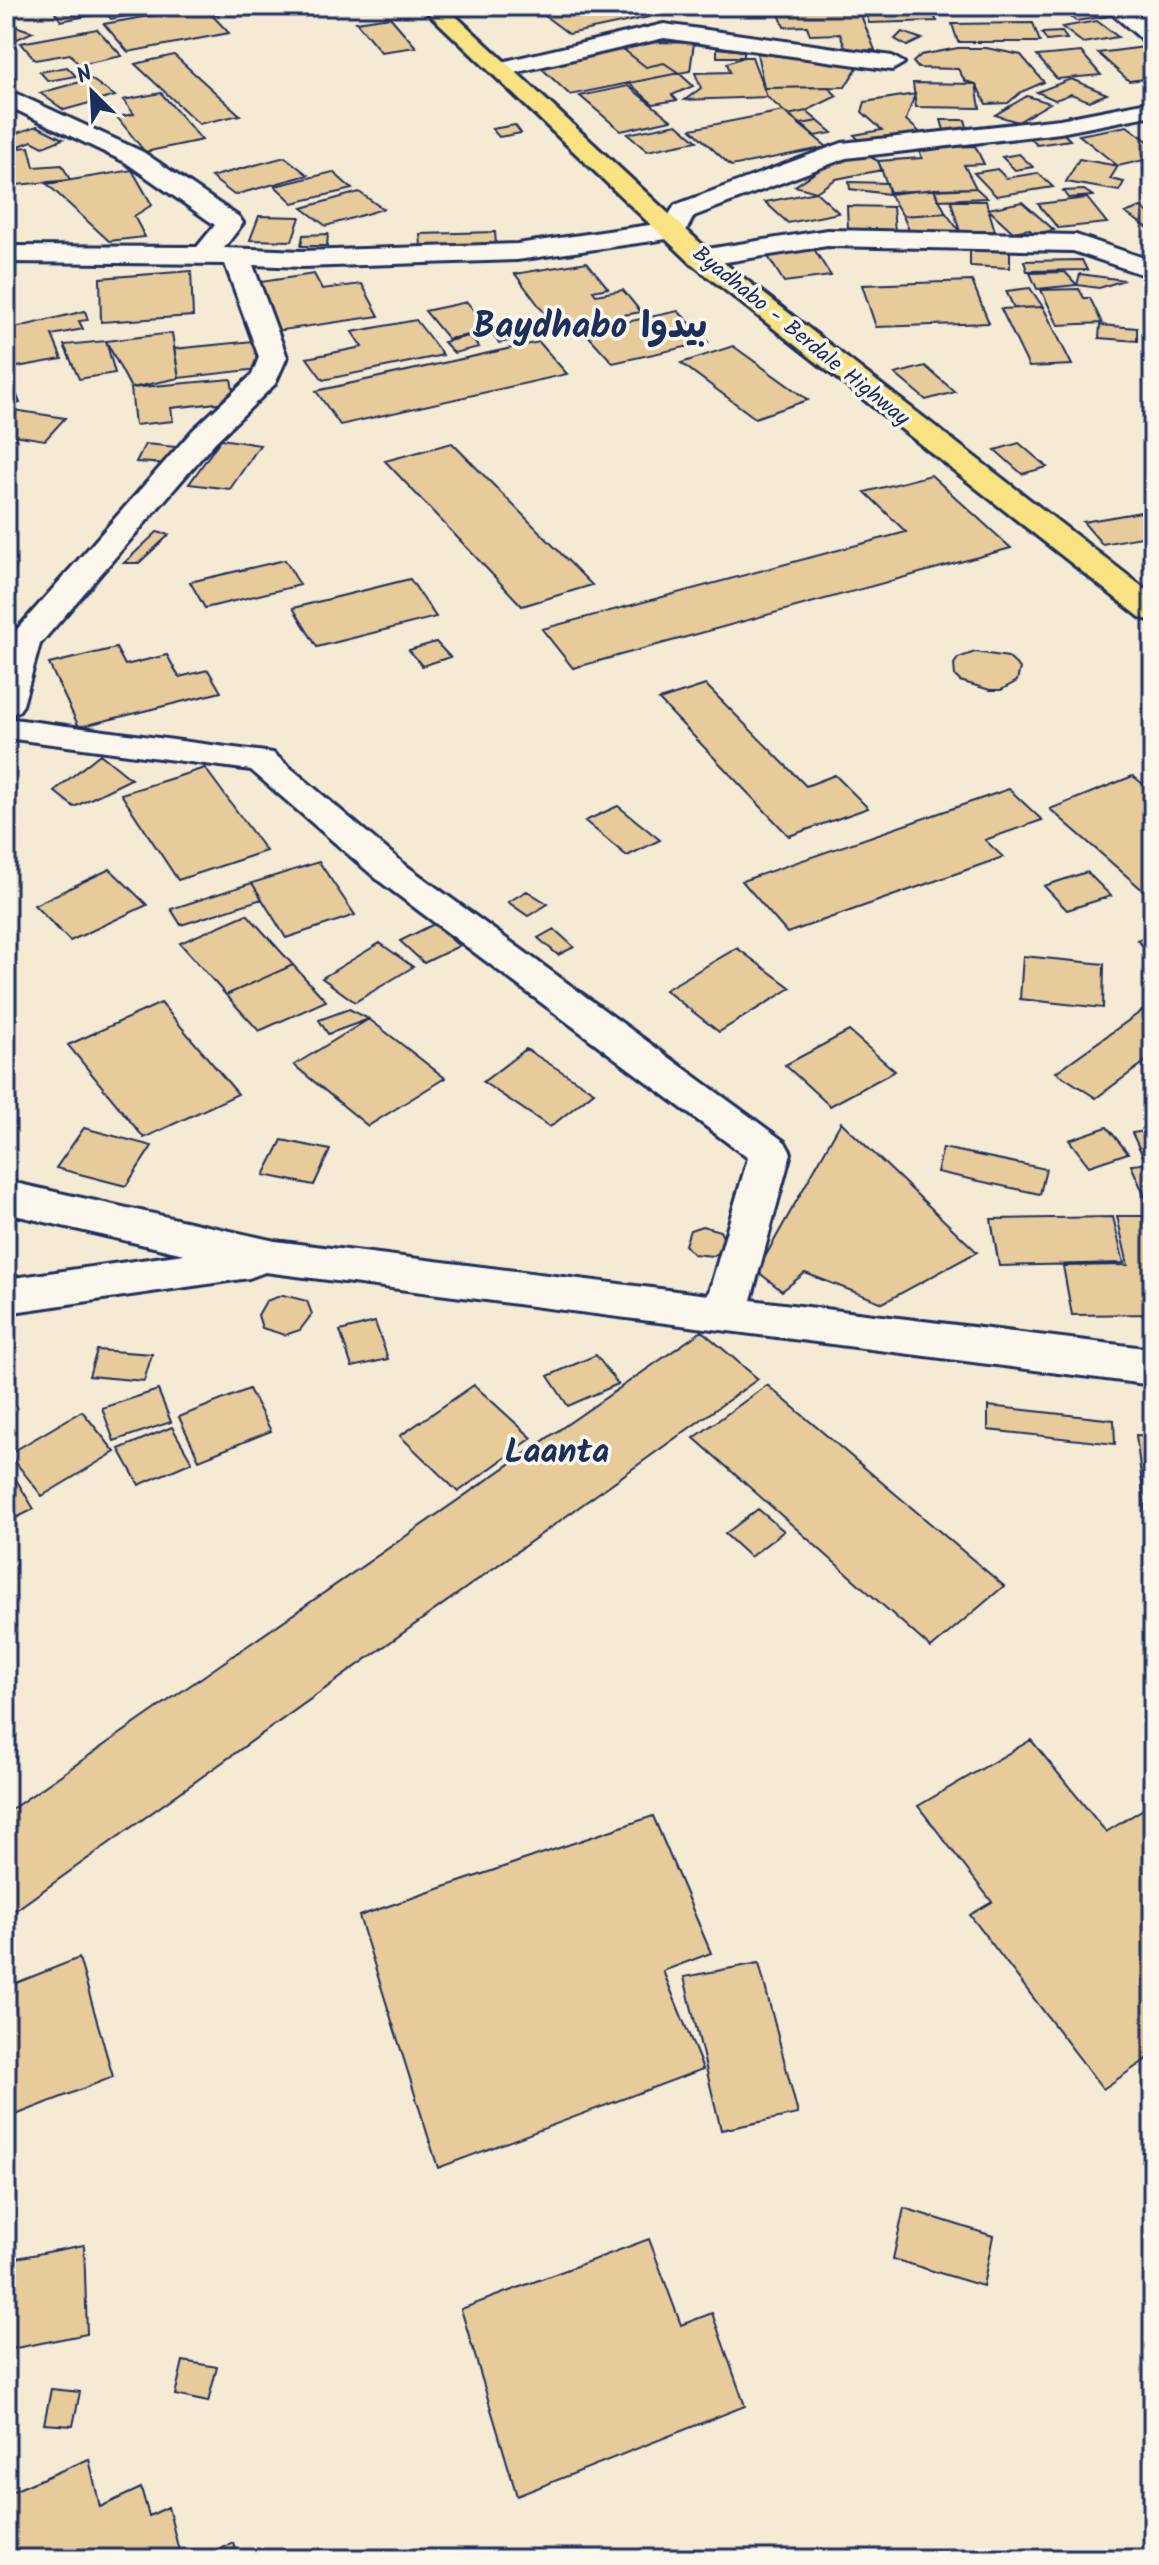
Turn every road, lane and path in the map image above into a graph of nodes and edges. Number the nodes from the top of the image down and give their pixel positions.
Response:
1 (432, 6) edge
2 (1114, 6) edge
3 (689, 14) dead end
4 (664, 31) junction
5 (1153, 37) edge
6 (892, 63) dead end
7 (501, 69) junction
8 (6, 96) edge
9 (1153, 108) edge
10 (674, 230) junction
11 (6, 254) edge
12 (205, 255) junction
13 (236, 256) junction
14 (701, 258) junction
15 (1153, 270) edge
16 (1153, 611) edge
17 (8, 686) edge
18 (6, 728) edge
19 (6, 1197) edge
20 (275, 1258) junction
21 (6, 1296) edge
22 (725, 1314) junction
23 (1153, 1367) edge

1 - 7 main road, Byadhabo - Berdale Highway
2 - 5 street
3 - 4 street
4 - 6 street
4 - 7 street
7 - 10 main road, Byadhabo - Berdale Highway
8 - 12 street
9 - 10 street
10 - 13 street
10 - 14 main road, Byadhabo - Berdale Highway
11 - 12 street
12 - 13 street
13 - 17 street
14 - 15 street
14 - 16 main road, Byadhabo - Berdale Highway
18 - 22 street
19 - 20 street
20 - 21 street
20 - 22 street
22 - 23 street

